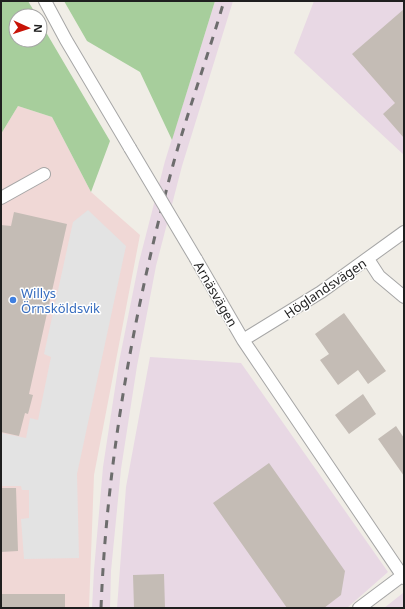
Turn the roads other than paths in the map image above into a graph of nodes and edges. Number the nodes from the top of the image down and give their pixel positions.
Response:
1 (45, 1) edge
2 (44, 174) dead end
3 (1, 198) edge
4 (404, 232) edge
5 (368, 260) junction
6 (404, 297) edge
7 (243, 340) junction
8 (403, 576) edge
9 (359, 608) edge

1 - 7 street, Arnäsvägen, bridge
2 - 3 street
4 - 5 street, Höglandsvägen
5 - 6 street
5 - 7 street, Höglandsvägen
7 - 8 street, Arnäsvägen
8 - 9 street

